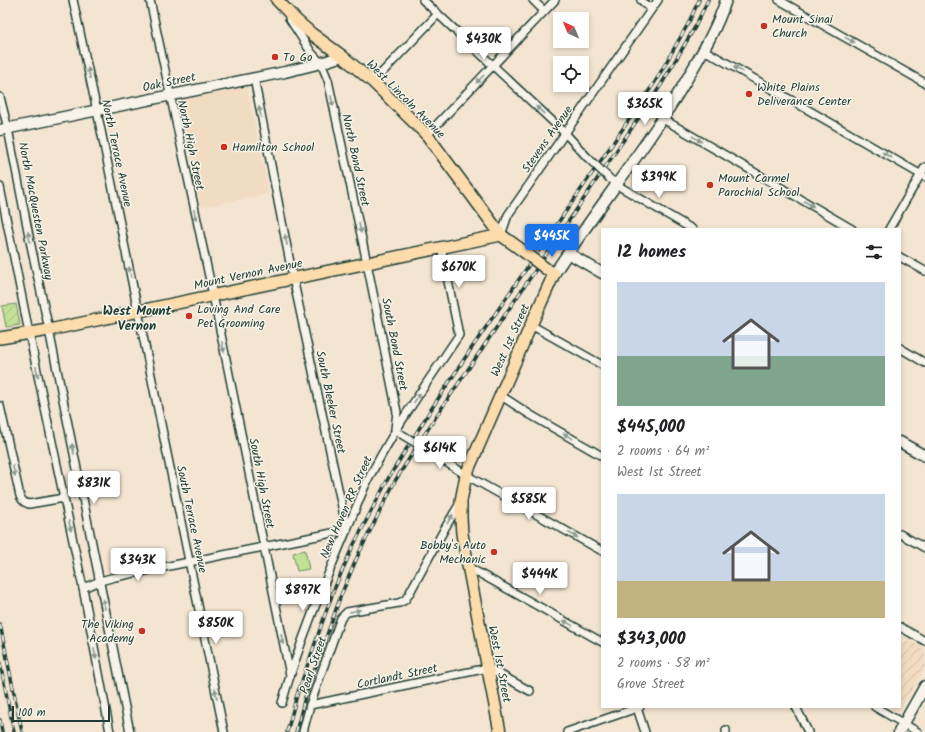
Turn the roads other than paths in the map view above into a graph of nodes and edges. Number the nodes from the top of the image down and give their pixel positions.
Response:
1 (73, 0) edge
2 (150, 0) edge
3 (424, 0) edge
4 (533, 0) edge
5 (555, 0) edge
6 (641, 0) edge
7 (658, 0) edge
8 (726, 0) edge
9 (779, 0) edge
10 (280, 1) edge
11 (651, 9) junction
12 (544, 11) junction
13 (438, 14) junction
14 (704, 50) junction
15 (342, 56) junction
16 (321, 63) junction
17 (493, 65) junction
18 (254, 78) junction
19 (373, 82) junction
20 (925, 83) edge
21 (170, 95) junction
22 (0, 98) edge
23 (97, 111) junction
24 (663, 119) junction
25 (4, 129) edge
26 (565, 133) junction
27 (427, 135) junction
28 (925, 167) edge
29 (923, 176) edge
30 (613, 182) junction
31 (0, 187) edge
32 (690, 228) edge
33 (850, 228) edge
34 (890, 228) edge
35 (501, 235) junction
36 (441, 247) junction
37 (568, 253) junction
38 (901, 258) edge
39 (367, 262) junction
40 (550, 271) junction
41 (601, 271) edge
42 (925, 271) edge
43 (293, 278) junction
44 (213, 295) junction
45 (138, 310) junction
46 (531, 325) junction
47 (49, 330) junction
48 (29, 334) junction
49 (0, 338) edge
50 (901, 349) edge
51 (925, 363) edge
52 (601, 364) edge
53 (500, 396) junction
54 (0, 406) edge
55 (398, 432) junction
56 (901, 443) edge
57 (601, 455) edge
58 (925, 456) edge
59 (466, 475) junction
60 (64, 498) junction
61 (461, 502) junction
62 (347, 530) junction
63 (901, 535) edge
64 (264, 547) junction
65 (925, 548) edge
66 (601, 550) edge
67 (189, 562) junction
68 (468, 567) junction
69 (100, 581) junction
70 (83, 588) junction
71 (901, 628) edge
72 (601, 641) edge
73 (925, 641) edge
74 (488, 668) junction
75 (290, 676) junction
76 (925, 686) edge
77 (530, 691) dead end
78 (282, 702) dead end
79 (310, 705) junction
80 (636, 708) edge
81 (639, 708) edge
82 (796, 708) edge
83 (876, 708) edge
84 (901, 728) edge
85 (110, 732) edge
86 (130, 732) edge
87 (224, 732) edge
88 (303, 732) edge
89 (500, 732) edge
90 (567, 732) edge
91 (645, 732) edge
92 (808, 732) edge
93 (918, 732) edge

23 -> 1 street, North Terrace Avenue
2 - 21 street, North High Street
3 - 13 street
4 - 12 street
5 - 12 street
6 - 11 street
7 - 11 street, Stevens Avenue
8 - 14 street, West 1st Street
9 -> 20 street
10 - 15 main road, West Lincoln Avenue
10 - 16 street, West Lincoln Avenue
11 - 26 street, Stevens Avenue
12 - 17 street
13 - 17 street
13 - 19 street
14 - 24 street, West 1st Street
29 -> 14 street
15 - 16 street, Oak Street
15 - 19 main road, West Lincoln Avenue
16 - 18 street, Oak Street
16 -> 39 street, North Bond Street
26 -> 17 street
17 -> 27 street
18 - 21 street, Oak Street
43 -> 18 street, South Bleeker Street
19 - 27 main road, West Lincoln Avenue
21 - 23 street, Oak Street
21 -> 44 street, North High Street
22 - 25 street, North MacQuesten Parkway
23 - 25 street, Oak Street
45 -> 23 street, North Terrace Avenue
24 - 30 street, West 1st Street
24 -> 33 street
47 -> 25 street, North MacQuesten Parkway
26 - 30 street, bridge
26 - 35 street, Stevens Avenue
27 - 35 main road, West Lincoln Avenue
28 - 29 street
29 - 34 street
30 - 32 street
30 - 37 street, West 1st Street
31 - 48 street
35 - 36 main road, Mount Vernon Avenue
35 - 40 main road, West Lincoln Avenue, bridge
36 - 39 main road, Mount Vernon Avenue
55 -> 36 street, New Haven RR Street
37 - 40 street, West 1st Street
37 - 41 street
38 - 42 street
39 - 43 main road, Mount Vernon Avenue
39 - 55 street, South Bond Street
40 - 46 main road, West 1st Street
43 - 44 main road, Mount Vernon Avenue
43 - 62 street, South Bleeker Street
44 - 45 main road, Mount Vernon Avenue
44 -> 64 street, South High Street
45 - 47 main road, Mount Vernon Avenue
45 - 67 street, South Terrace Avenue
46 - 52 street
46 - 53 main road, West 1st Street
47 - 48 main road, Mount Vernon Avenue
69 -> 47 street, North MacQuesten Parkway
48 - 49 main road, Mount Vernon Avenue
48 -> 60 street
50 - 51 street
57 -> 53 street
53 - 59 main road, West 1st Street
54 -> 60 street
55 - 59 street, bridge
55 - 62 street, New Haven RR Street
56 - 58 street
59 - 61 main road, West 1st Street
59 -> 66 street
60 -> 70 street
61 - 68 main road, West 1st Street
79 -> 61 street, Pearl Street
62 - 64 street
62 - 75 street, New Haven RR Street
63 - 65 street
64 - 67 street
64 -> 75 street, South High Street
67 - 69 street
87 -> 67 street, South Terrace Avenue
72 -> 68 street
68 - 74 main road, West 1st Street
69 - 70 street
86 -> 69 street, North MacQuesten Parkway
70 -> 85 street
71 - 73 street
74 - 77 street
74 - 79 street, Cortlandt Street
74 - 89 main road, West 1st Street
75 - 78 street, New Haven RR Street
76 - 84 street
79 - 88 street, Pearl Street
80 - 90 street
81 - 91 street
82 - 92 street
83 - 84 street
84 - 93 street

